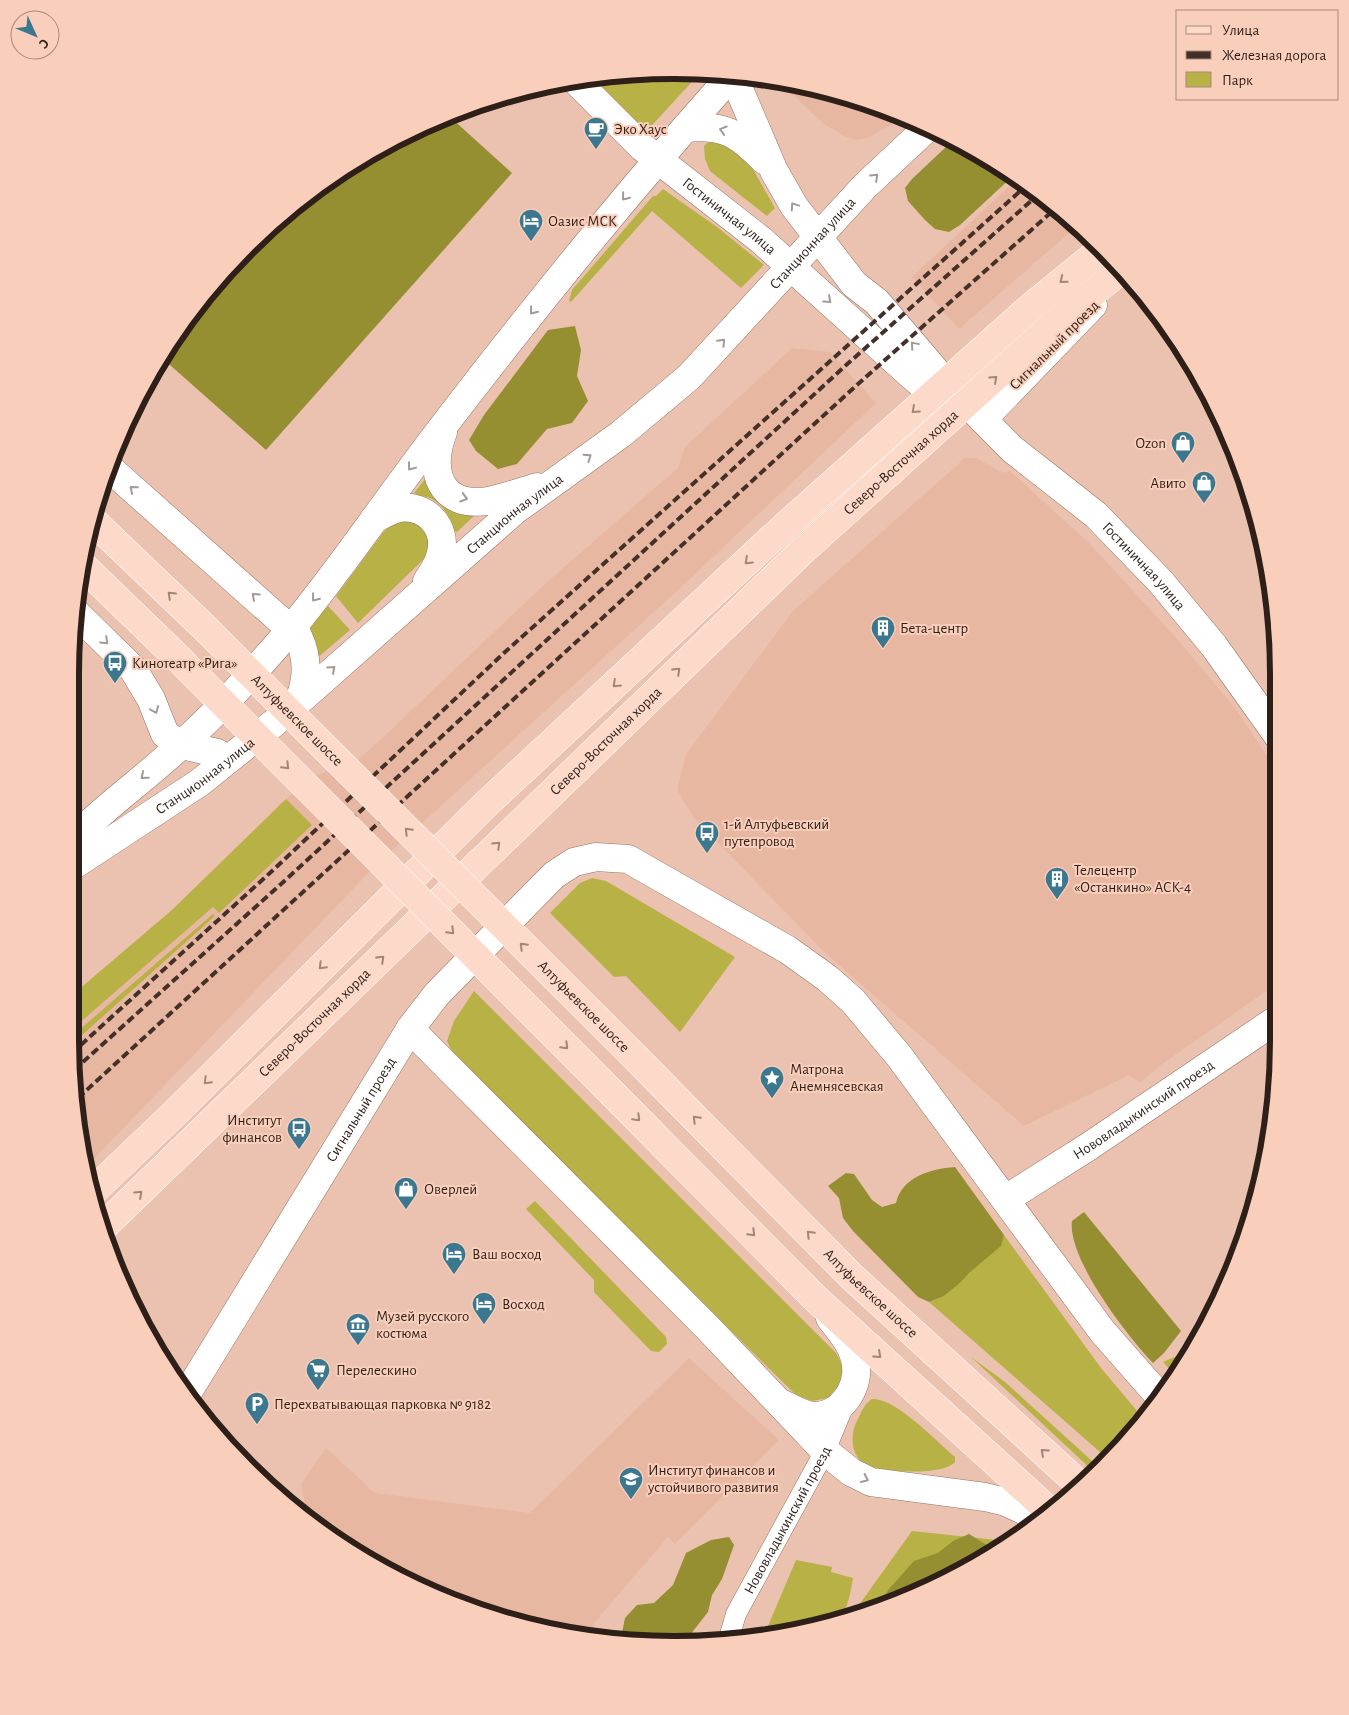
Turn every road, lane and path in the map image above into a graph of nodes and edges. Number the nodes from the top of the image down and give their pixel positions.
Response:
1 (726, 81) edge
2 (737, 82) edge
3 (581, 86) edge
4 (685, 128) junction
5 (922, 133) edge
6 (656, 160) junction
7 (774, 171) junction
8 (705, 196) junction
9 (818, 238) junction
10 (1097, 254) edge
11 (791, 267) junction
12 (1116, 275) edge
13 (1120, 279) edge
14 (452, 415) junction
15 (983, 419) junction
16 (114, 472) edge
17 (548, 484) junction
18 (374, 519) junction
19 (98, 526) edge
20 (88, 571) edge
21 (418, 595) junction
22 (82, 619) edge
23 (291, 629) junction
24 (300, 698) junction
25 (1270, 725) edge
26 (182, 745) junction
27 (228, 759) junction
28 (79, 834) edge
29 (79, 861) edge
30 (1270, 1024) edge
31 (410, 1029) junction
32 (97, 1187) edge
33 (1006, 1199) junction
34 (107, 1223) edge
35 (816, 1299) junction
36 (191, 1387) edge
37 (1155, 1392) edge
38 (846, 1400) junction
39 (780, 1402) junction
40 (825, 1451) junction
41 (1076, 1480) edge
42 (1044, 1507) edge
43 (1034, 1515) edge
44 (730, 1633) edge

1 - 4 main road
2 - 7 main road, Гостиничная улица
3 - 6 main road, Гостиничная улица
4 - 6 main road
7 -> 4 main road
4 - 8 main road
9 -> 5 main road, Станционная улица
6 - 8 main road, Гостиничная улица
6 -> 14 main road
9 -> 7 main road, Гостиничная улица
8 - 11 main road, Гостиничная улица
9 - 11 main road, Станционная улица
15 -> 9 main road, Гостиничная улица
10 -> 32 main road, Северо-Восточная хорда, bridge
11 -> 15 main road, Гостиничная улица
17 -> 11 main road, Станционная улица
34 -> 12 main road, Северо-Восточная хорда, bridge
13 - 15 main road, Сигнальный проезд
14 -> 17 main road
14 -> 18 main road
15 - 25 main road, Гостиничная улица
23 -> 16 main road
17 - 21 main road, Станционная улица
18 - 21 main road
18 -> 23 main road
41 -> 19 main road, Алтуфьевское шоссе, bridge
20 -> 35 main road, bridge
24 -> 21 main road, Станционная улица
22 -> 26 main road
23 - 24 main road
23 - 26 main road
24 - 27 main road, Станционная улица
26 - 27 main road
26 -> 28 main road
27 - 29 main road, Станционная улица
30 - 33 main road, Нововладыкинский проезд
31 - 33 main road, Сигнальный проезд
31 - 36 main road, Сигнальный проезд
31 - 39 main road
33 - 37 main road
35 - 38 main road
35 -> 42 main road
38 - 39 main road
38 - 40 street, Нововладыкинский проезд
39 - 40 main road
40 -> 43 main road
40 - 44 street, Нововладыкинский проезд

